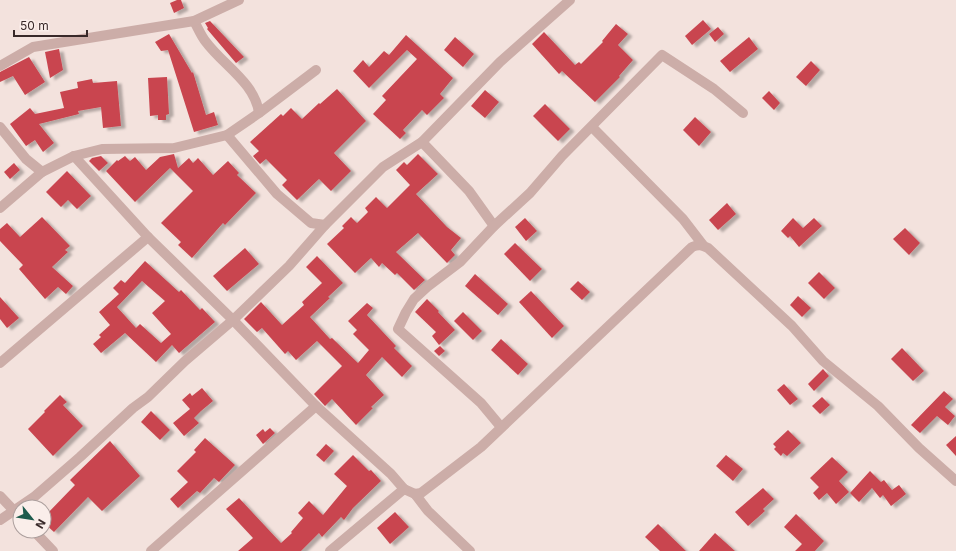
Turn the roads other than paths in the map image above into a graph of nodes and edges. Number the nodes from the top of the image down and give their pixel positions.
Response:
1 (239, 0) edge
2 (570, 0) edge
3 (194, 20) junction
4 (0, 66) edge
5 (316, 70) dead end
6 (259, 113) junction
7 (743, 113) dead end
8 (0, 127) edge
9 (592, 127) junction
10 (226, 135) junction
11 (422, 142) junction
12 (74, 156) junction
13 (42, 172) junction
14 (0, 208) edge
15 (311, 223) junction
16 (325, 226) junction
17 (494, 226) junction
18 (148, 237) junction
19 (311, 240) junction
20 (703, 245) junction
21 (233, 320) junction
22 (0, 363) edge
23 (316, 406) junction
24 (501, 427) junction
25 (956, 481) edge
26 (404, 489) junction
27 (415, 494) junction
28 (0, 496) edge
29 (32, 499) edge
30 (12, 509) edge
31 (12, 516) edge
32 (0, 520) edge
33 (42, 539) edge
34 (53, 551) edge
35 (151, 551) edge
36 (330, 551) edge
37 (470, 551) edge

1 - 3 street
2 - 11 street
3 - 4 street
3 - 6 street
5 - 6 street
6 - 10 street
7 - 9 street
8 - 13 street
9 - 17 street
9 - 20 street
10 - 12 street
10 - 15 street
11 - 16 street
11 - 17 street
12 - 13 street
12 - 18 street
13 - 14 street
15 - 16 street
15 - 19 street
16 - 19 street
17 - 24 street
18 - 21 street
18 - 22 street
19 - 21 street
20 - 24 street
20 - 25 street
21 - 23 street
21 - 29 street
23 - 26 street
23 - 35 street
24 - 27 street
26 - 27 street
26 - 36 street
27 - 37 street
28 - 30 street
31 - 32 street
33 - 34 street

